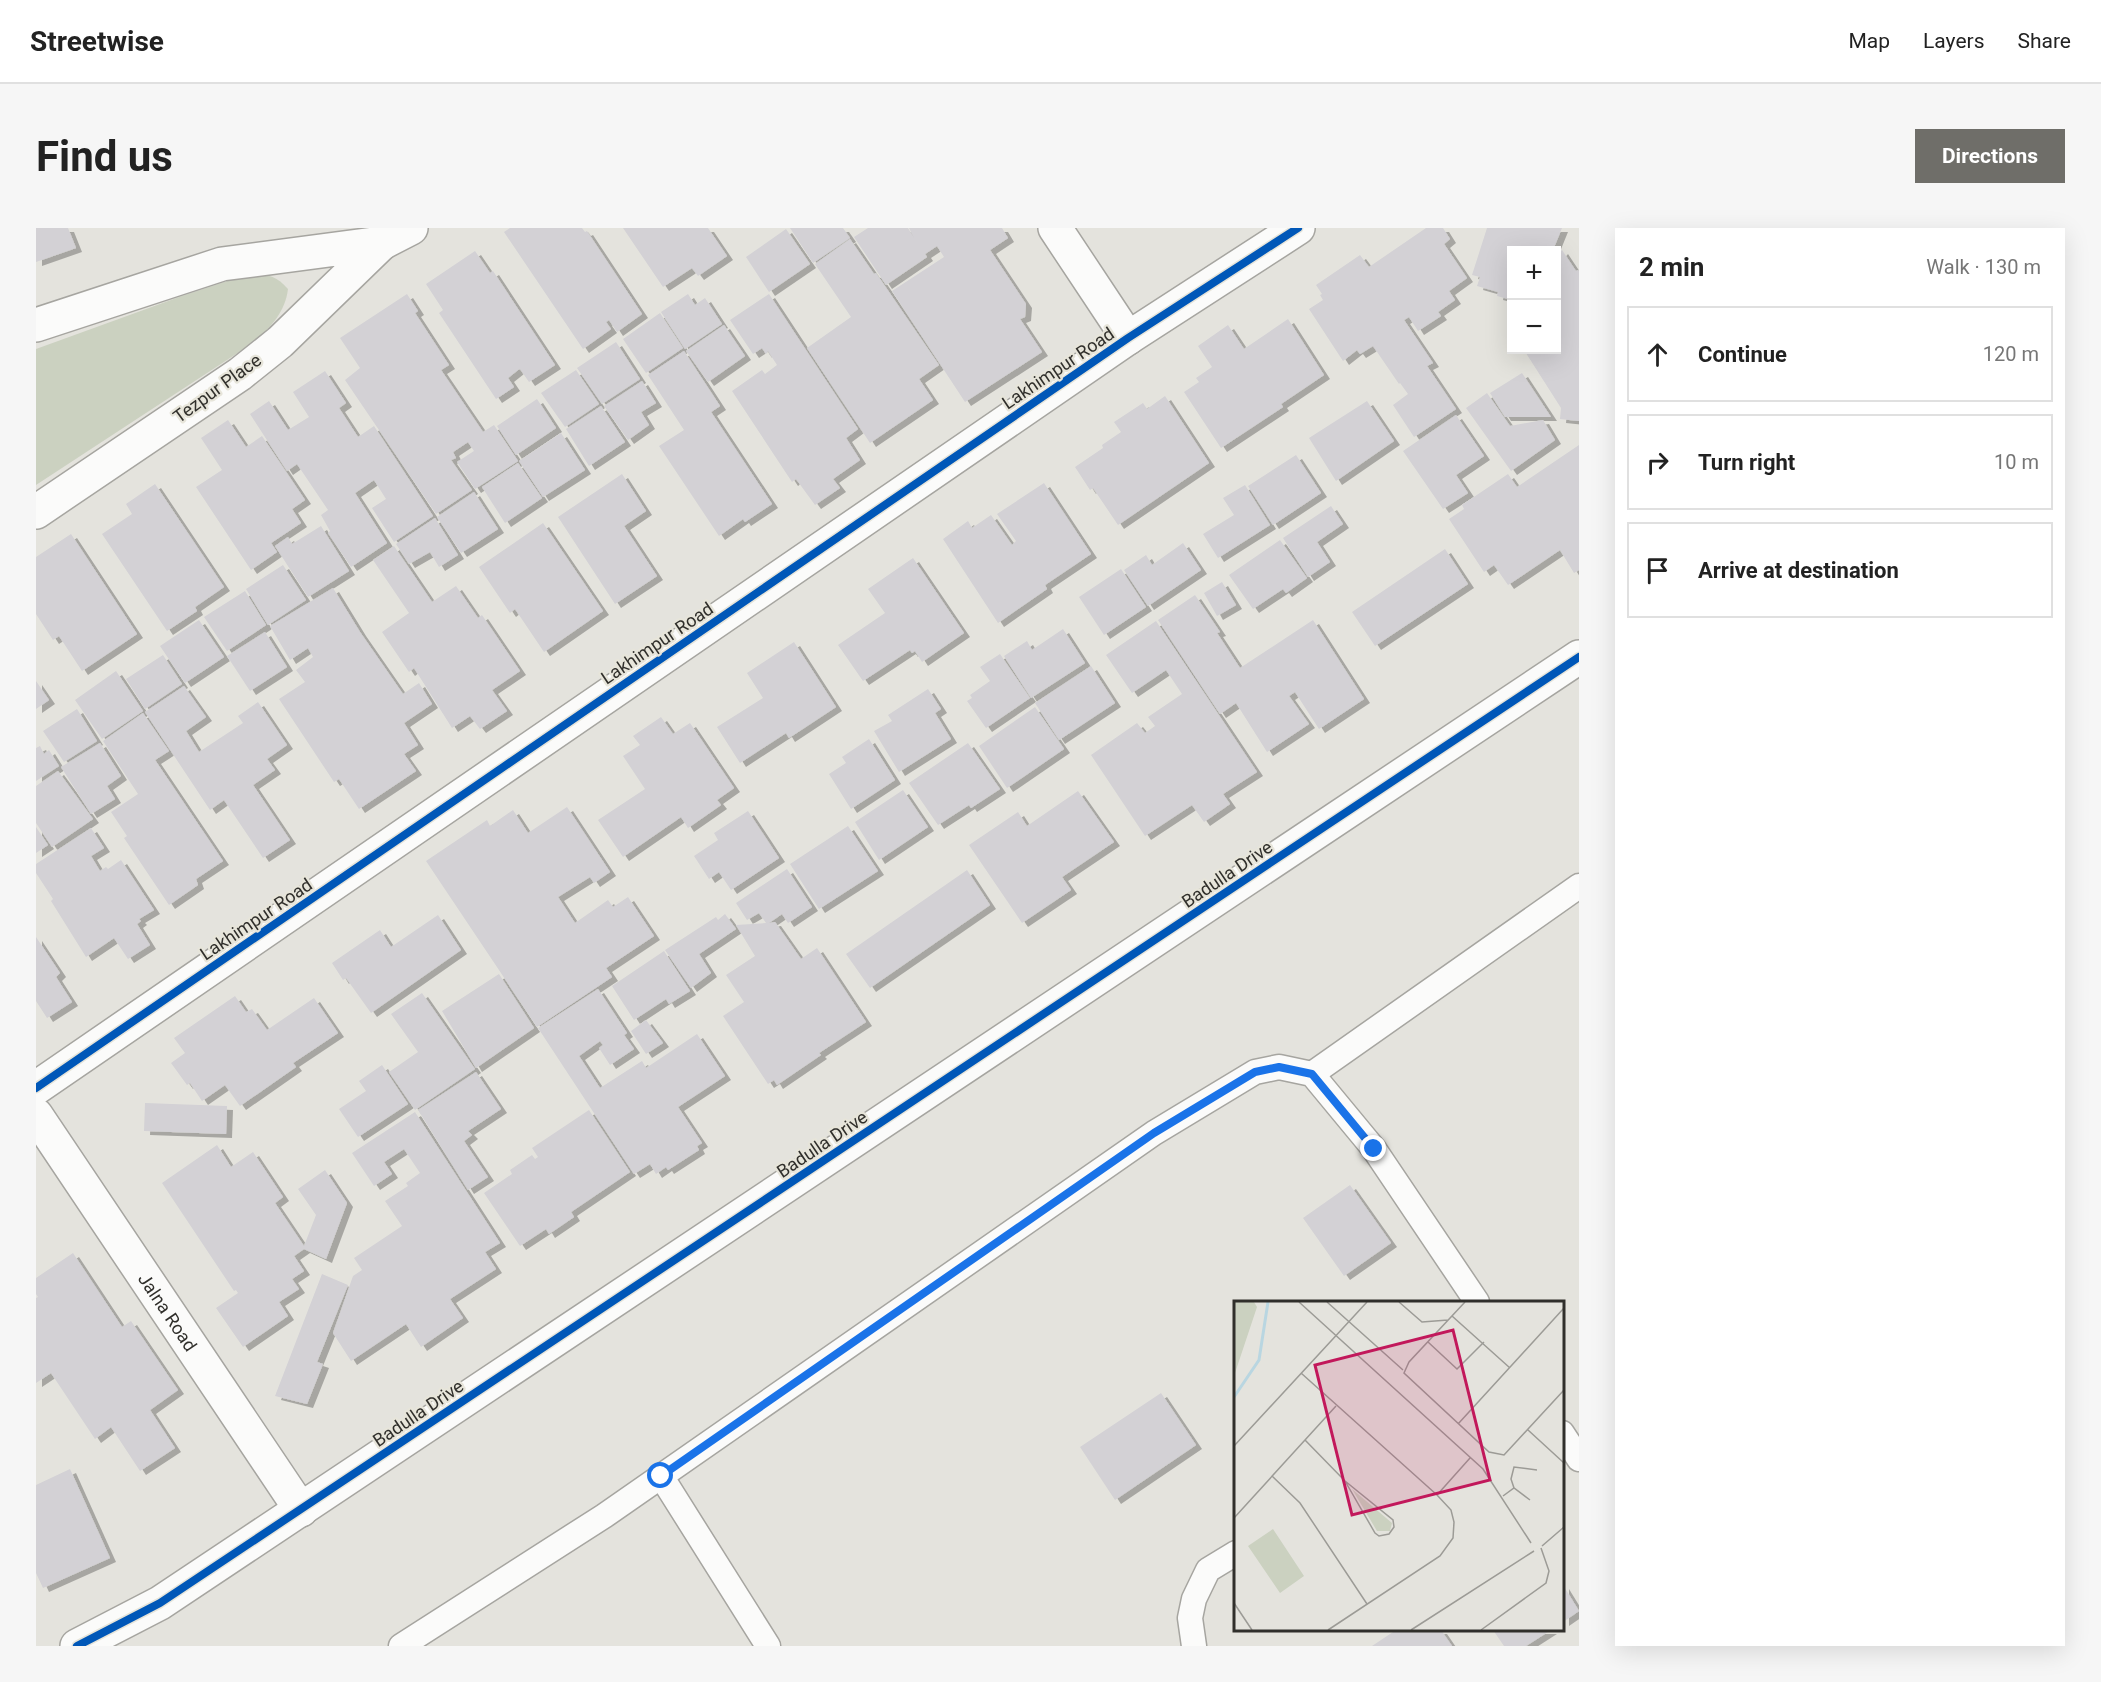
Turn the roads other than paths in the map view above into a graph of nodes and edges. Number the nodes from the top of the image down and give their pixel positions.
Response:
1 (411, 228) edge
2 (1055, 228) edge
3 (1298, 228) edge
4 (382, 243) junction
5 (36, 325) edge
6 (1128, 338) junction
7 (36, 512) edge
8 (1579, 657) edge
9 (1579, 886) edge
10 (1312, 1074) junction
11 (36, 1088) edge
12 (36, 1115) edge
13 (1476, 1301) edge
14 (1564, 1435) edge
15 (1579, 1459) edge
16 (661, 1476) junction
17 (301, 1510) junction
18 (1234, 1554) edge
19 (77, 1646) edge
20 (401, 1646) edge
21 (768, 1646) edge
22 (1194, 1646) edge

1 - 4 street, Tezpur Place
2 - 6 street
3 - 6 street, Lakhimpur Road
4 - 5 street, Tezpur Place
4 - 7 street, Tezpur Place
6 - 11 street, Lakhimpur Road
8 - 17 street, Badulla Drive
9 - 10 lane
10 - 13 lane
10 - 16 lane
12 - 17 street, Jalna Road
14 - 15 lane
16 - 20 lane
16 - 21 lane
17 - 19 street, Badulla Drive
18 - 22 lane

